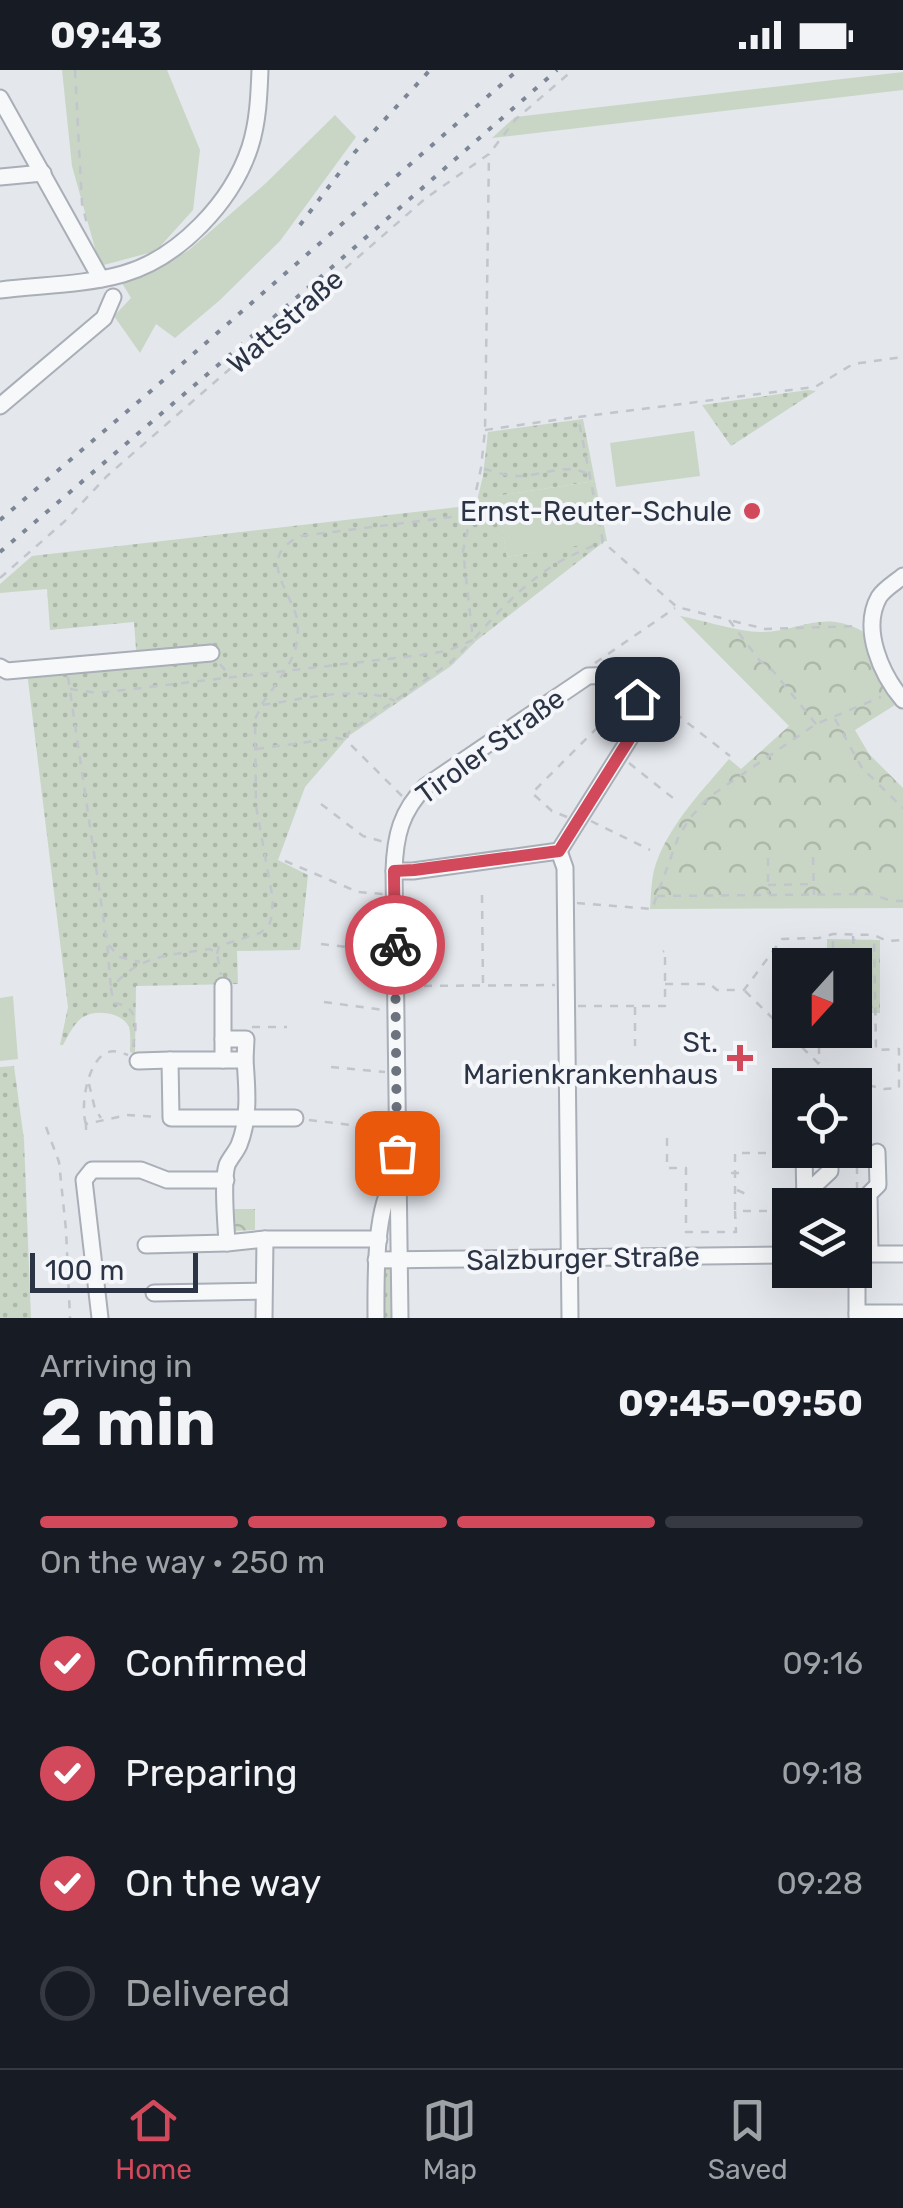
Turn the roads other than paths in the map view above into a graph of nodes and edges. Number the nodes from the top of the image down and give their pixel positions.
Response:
1 (260, 70) edge
2 (0, 98) edge
3 (43, 173) junction
4 (0, 177) edge
5 (101, 279) junction
6 (0, 290) edge
7 (113, 298) dead end
8 (0, 406) edge
9 (903, 576) edge
10 (212, 653) road end
11 (0, 667) edge
12 (899, 695) edge
13 (559, 851) junction
14 (394, 871) junction
15 (223, 986) road end
16 (223, 1039) junction
17 (135, 1058) road end
18 (170, 1060) junction
19 (223, 1060) junction
20 (246, 1060) junction
21 (245, 1118) junction
22 (296, 1118) road end
23 (878, 1152) dead end
24 (830, 1168) edge
25 (397, 1176) junction
26 (226, 1180) junction
27 (815, 1188) edge
28 (872, 1191) edge
29 (400, 1225) junction
30 (380, 1232) junction
31 (264, 1239) junction
32 (227, 1243) junction
33 (146, 1245) dead end
34 (872, 1254) edge
35 (903, 1254) edge
36 (772, 1255) edge
37 (570, 1258) junction
38 (376, 1260) junction
39 (400, 1260) junction
40 (858, 1288) edge
41 (264, 1291) junction
42 (154, 1293) dead end
43 (903, 1313) edge
44 (857, 1316) edge
45 (100, 1318) edge
46 (264, 1318) edge
47 (376, 1318) edge
48 (400, 1318) edge
49 (570, 1318) edge

1 - 5 street
2 - 3 street
3 - 4 street
3 - 5 street
5 - 6 street
7 - 8 street
9 - 12 street
10 - 11 street
13 - 14 street
13 - 14 street, Tiroler Straße
13 - 37 street
14 - 25 street, Tiroler Straße
15 - 16 street
16 - 19 street
16 - 20 street
17 - 18 street
18 - 19 street
18 - 21 street
19 - 20 street
20 - 21 street
21 - 22 street
21 - 26 street
23 - 28 street
24 - 27 street
25 - 29 street, Tiroler Straße
25 - 30 street, Tiroler Straße
26 - 32 street
26 - 45 street
29 - 30 street
29 - 39 street, Tiroler Straße
30 - 31 street
30 - 38 street, Tiroler Straße
31 - 32 street
31 - 41 street
32 - 33 street
34 - 35 street
36 - 37 street, Salzburger Straße
37 - 39 street, Salzburger Straße
37 - 49 street
38 - 39 street, Salzburger Straße
38 - 47 street, Tiroler Straße
39 - 48 street, Tiroler Straße
40 - 44 street
41 - 42 street
41 - 46 street
43 - 44 street

